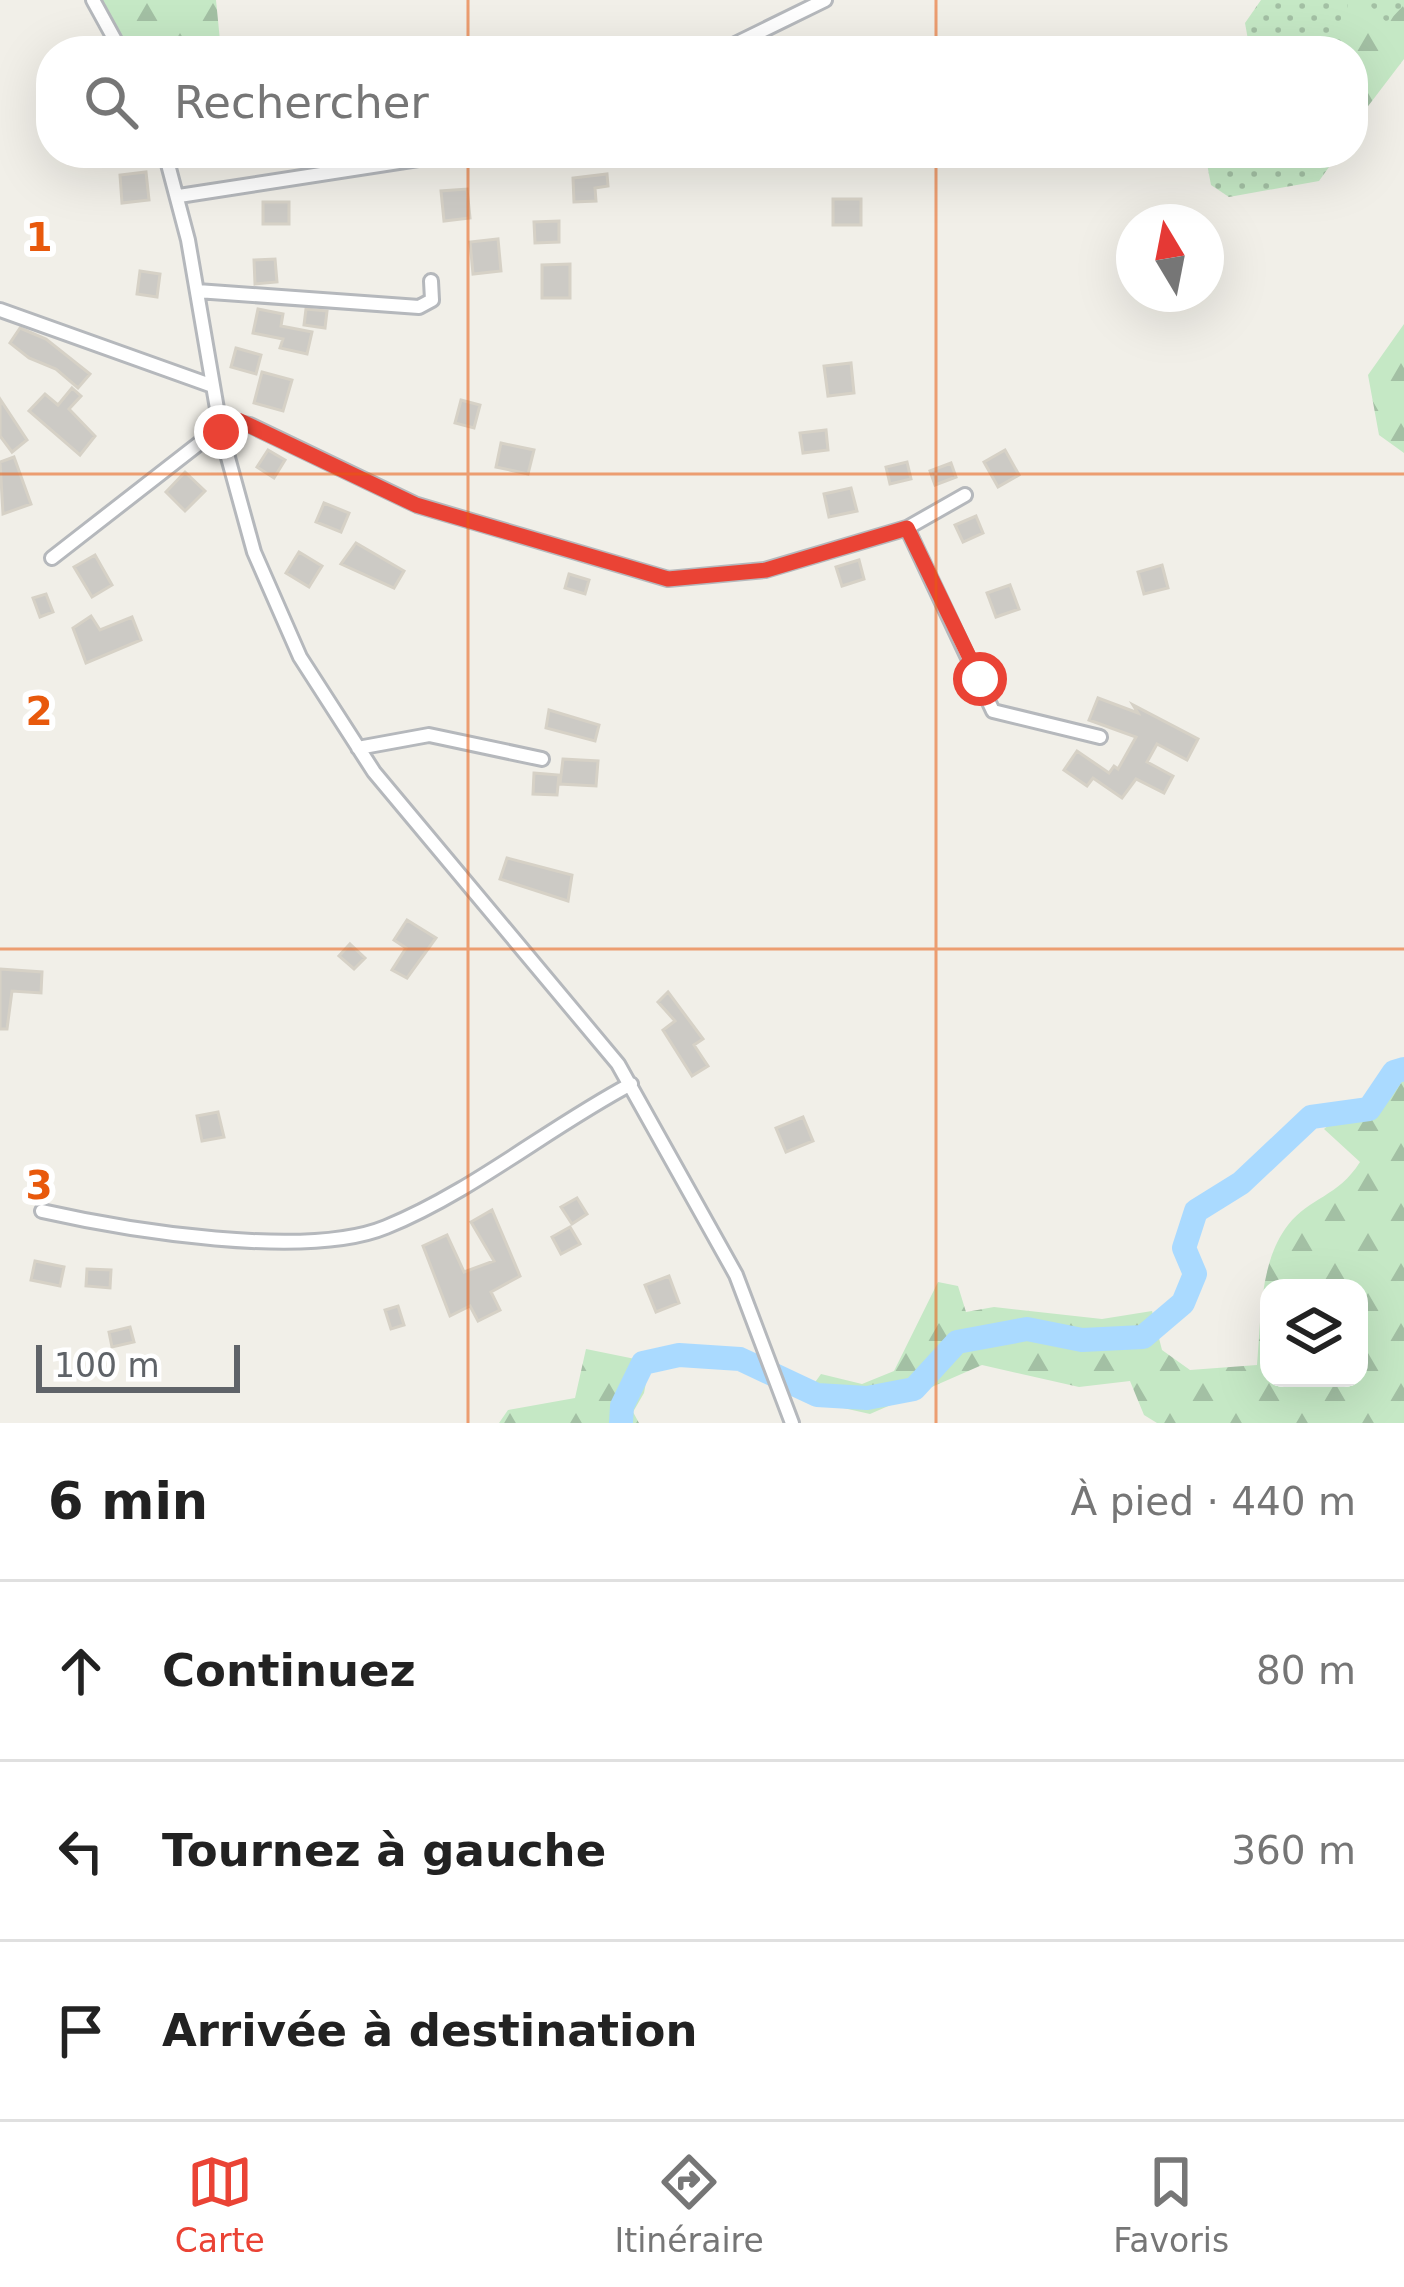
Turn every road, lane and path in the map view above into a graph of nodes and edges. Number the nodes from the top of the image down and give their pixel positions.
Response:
1 (93, 0) edge
2 (825, 0) edge
3 (113, 36) edge
4 (752, 36) edge
5 (170, 168) edge
6 (361, 168) edge
7 (179, 196) junction
8 (431, 280) dead end
9 (197, 291) junction
10 (0, 310) edge
11 (210, 385) junction
12 (219, 424) junction
13 (965, 495) dead end
14 (907, 528) junction
15 (52, 559) dead end
16 (1100, 737) dead end
17 (358, 748) junction
18 (542, 759) dead end
19 (631, 1084) junction
20 (42, 1210) dead end
21 (792, 1423) edge

1 - 3 street
2 - 4 street
5 - 7 street
6 - 7 street
7 - 9 street
8 - 9 street
9 - 11 street
10 - 11 street
11 - 12 street
12 - 14 street
12 - 15 street
12 - 17 street
13 - 14 street
14 - 16 street
17 - 18 street
17 - 19 street
19 - 20 street
19 - 21 street

